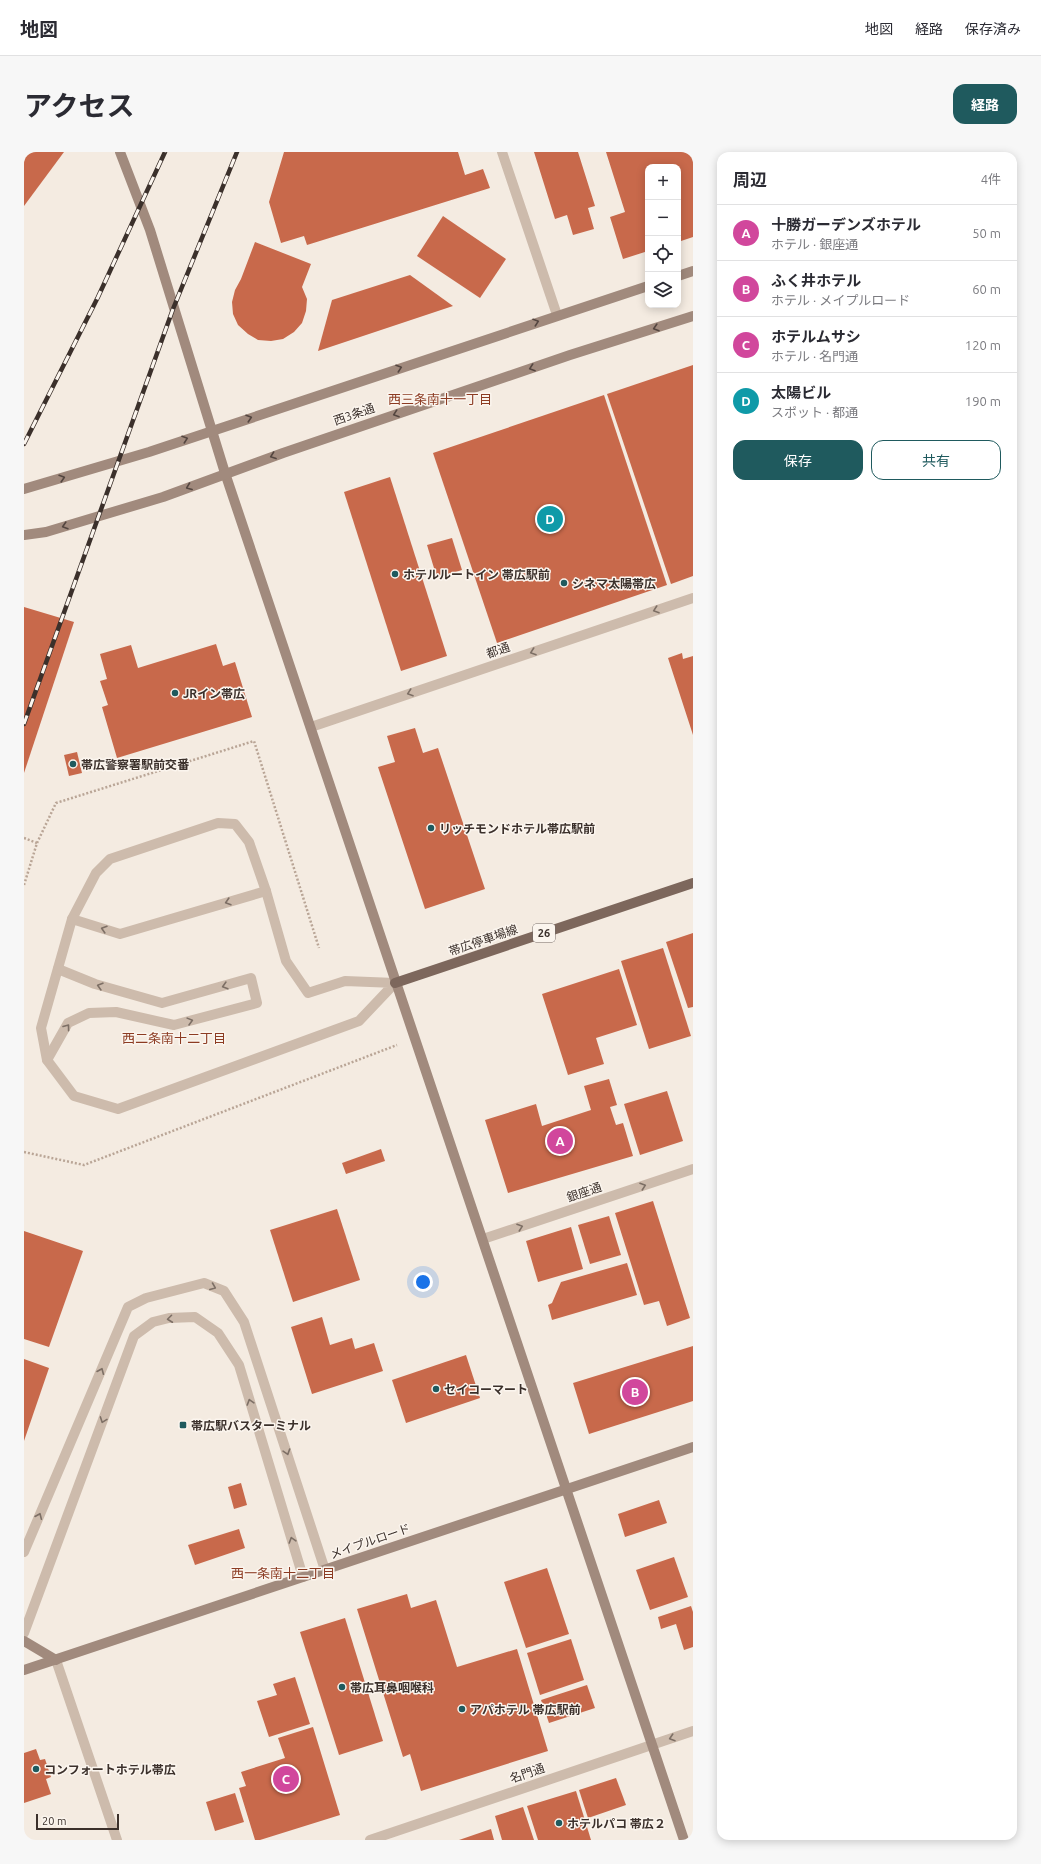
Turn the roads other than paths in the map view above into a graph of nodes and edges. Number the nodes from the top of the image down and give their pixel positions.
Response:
1 (120, 152) edge
2 (502, 152) edge
3 (693, 270) edge
4 (681, 275) edge
5 (645, 287) edge
6 (557, 315) junction
7 (693, 316) edge
8 (212, 430) junction
9 (225, 473) junction
10 (24, 489) edge
11 (24, 535) edge
12 (693, 598) edge
13 (311, 727) junction
14 (693, 883) edge
15 (266, 891) junction
16 (72, 919) junction
17 (58, 969) junction
18 (395, 983) junction
19 (47, 1060) junction
20 (693, 1169) edge
21 (483, 1239) junction
22 (693, 1447) edge
23 (565, 1489) junction
24 (24, 1552) edge
25 (325, 1570) junction
26 (303, 1577) junction
27 (24, 1633) edge
28 (24, 1641) edge
29 (56, 1660) junction
30 (24, 1670) edge
31 (693, 1731) edge
32 (651, 1745) junction
33 (117, 1840) edge
34 (370, 1840) edge
35 (684, 1840) edge

1 - 8 street
2 - 6 street
3 - 4 street
5 - 6 street
8 -> 6 street
7 -> 9 street, 西3条通
8 - 9 street
10 -> 8 street
9 -> 11 street, 西3条通
9 - 13 street
12 -> 13 street, 都通
13 - 18 street
14 - 18 main road, 帯広停車場線 / 26
15 -> 16 street
15 - 16 street
15 - 18 street
16 - 17 street
17 - 19 street
19 -> 17 street
18 - 19 street
18 - 21 street
21 -> 20 street, 銀座通
21 - 23 street
22 - 23 street, メイプルロード
23 - 25 street, メイプルロード
23 - 32 street
24 -> 25 street
25 - 26 street, メイプルロード
26 -> 27 street
26 - 29 street, メイプルロード
28 - 29 street
29 - 30 street, メイプルロード
29 - 33 street
31 -> 32 street, 名門通
32 - 34 street, 名門通
32 - 35 street

